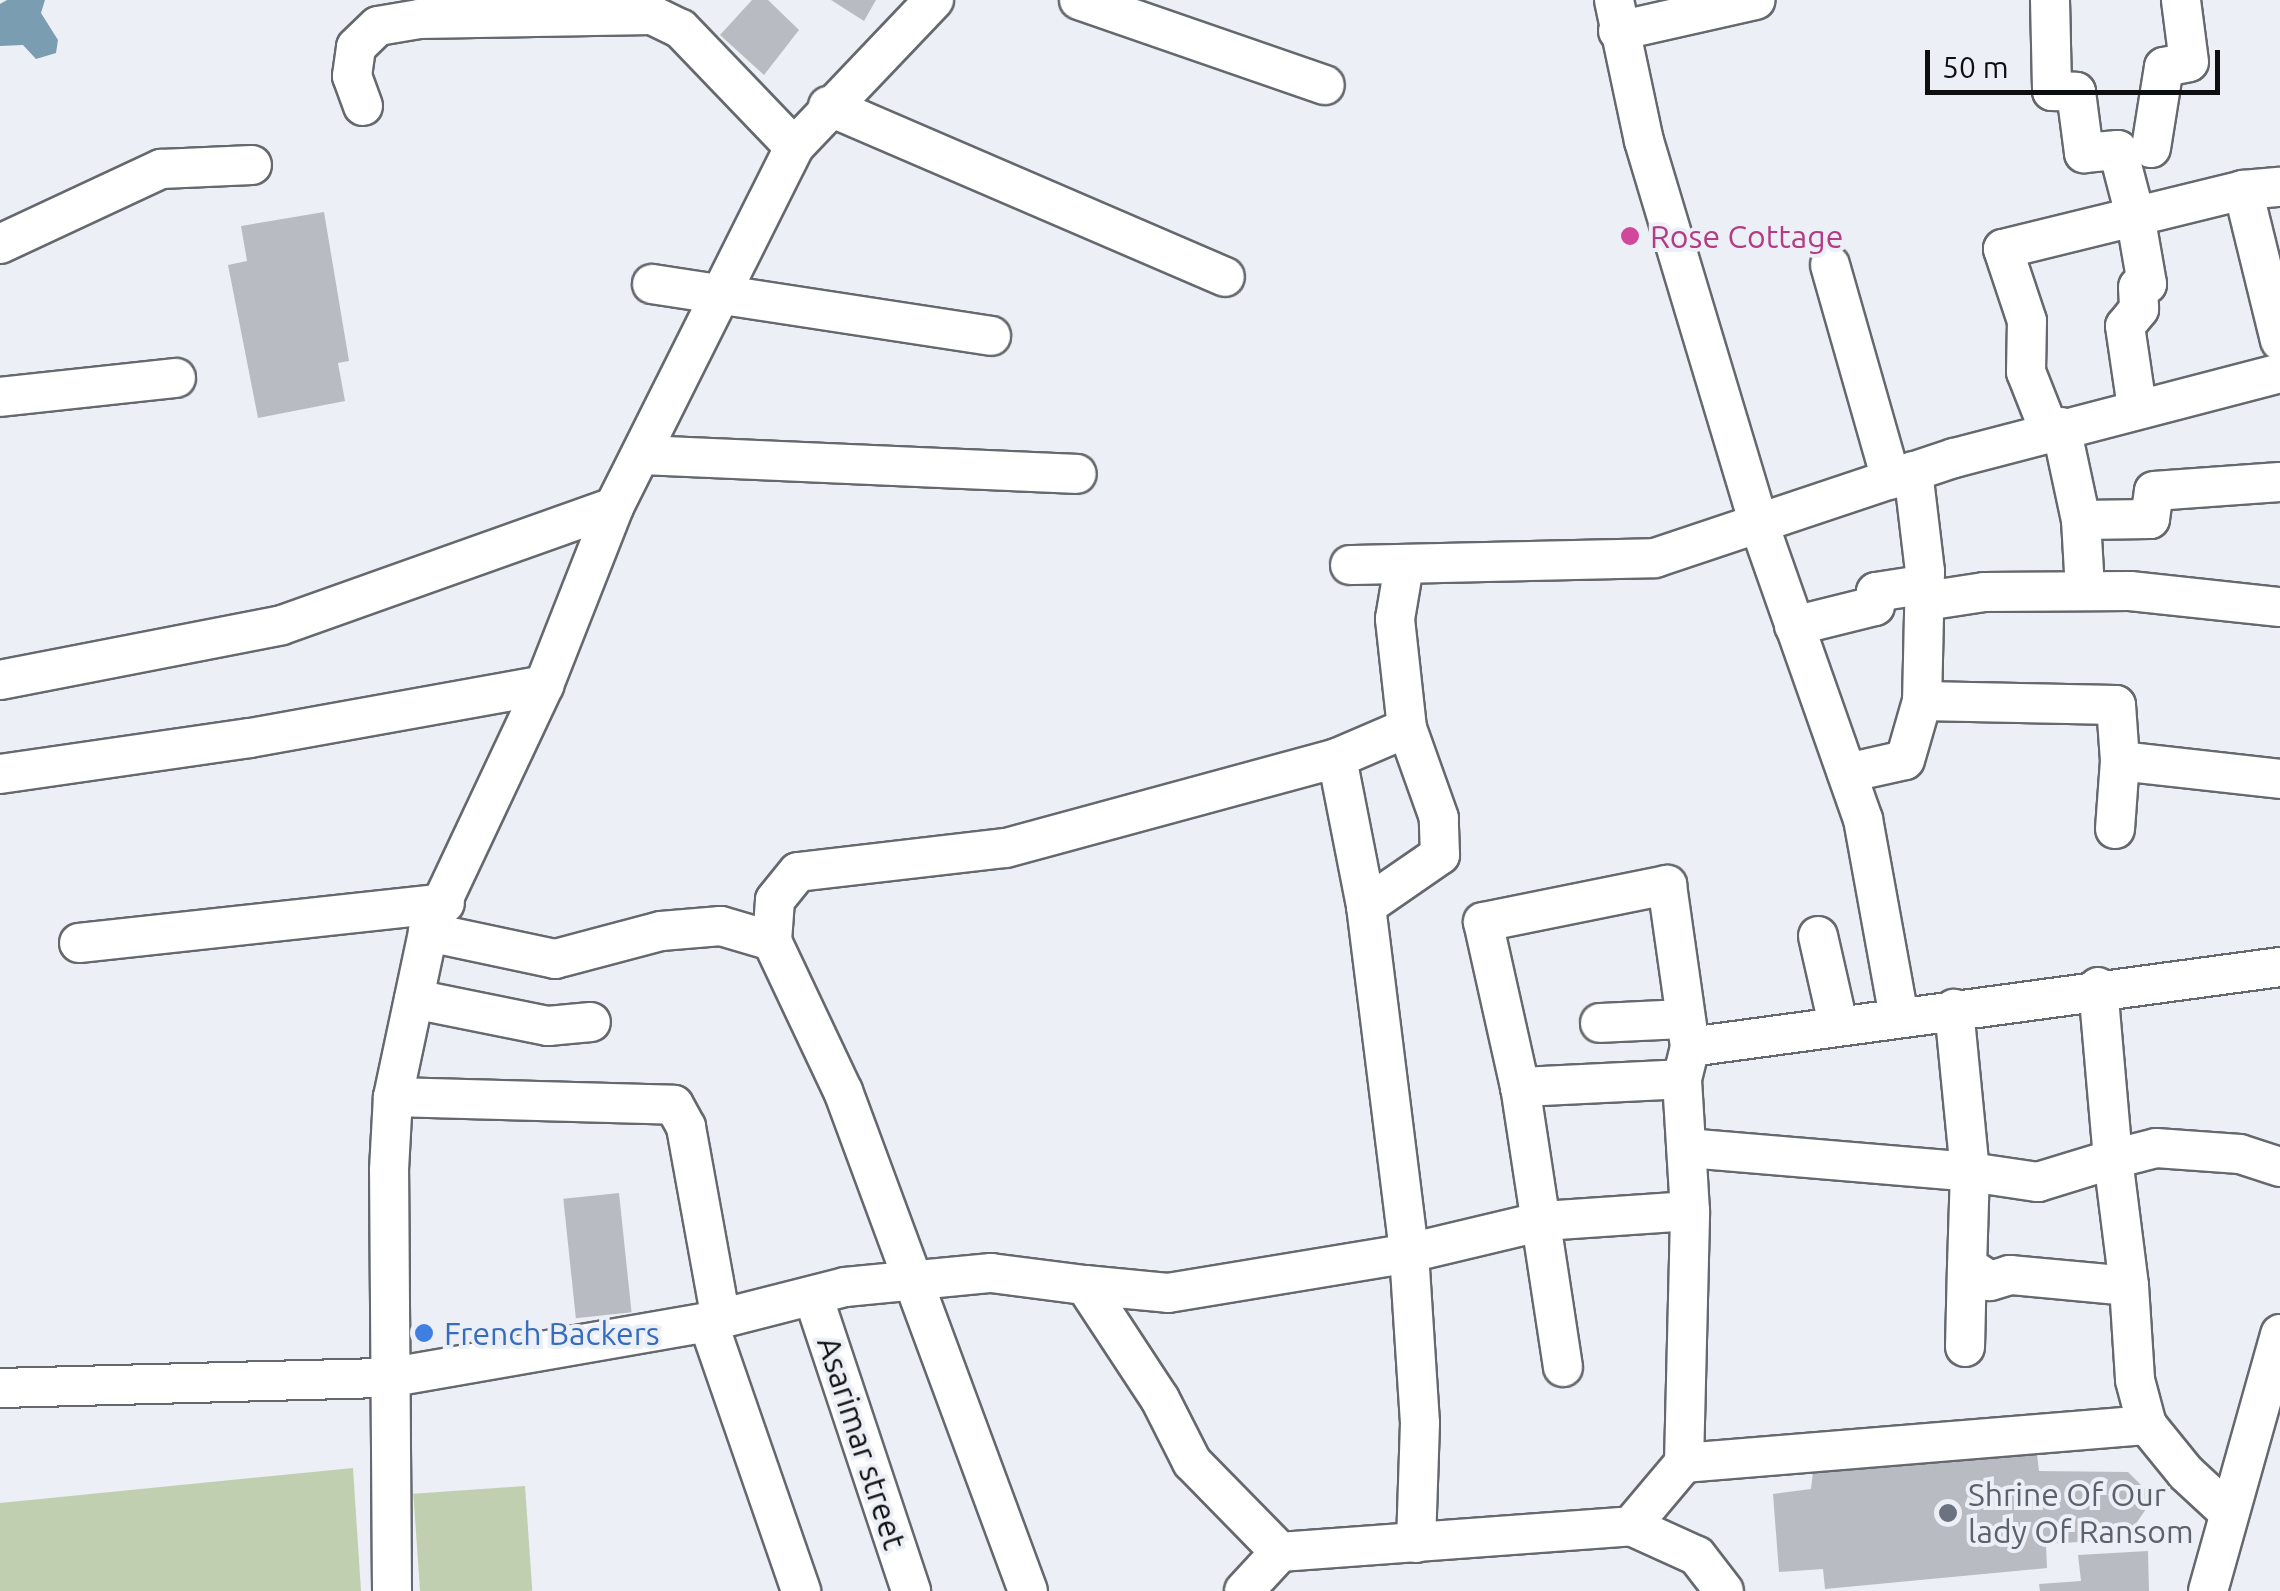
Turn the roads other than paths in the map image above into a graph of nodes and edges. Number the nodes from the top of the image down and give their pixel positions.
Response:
1 (1079, 0) edge
2 (1756, 0) edge
3 (2050, 0) edge
4 (2181, 0) edge
5 (925, 4) edge
6 (1616, 15) edge
7 (1325, 85) dead end
8 (364, 106) dead end
9 (828, 106) junction
10 (794, 146) junction
11 (2151, 148) dead end
12 (252, 165) dead end
13 (2262, 189) edge
14 (2135, 215) junction
15 (0, 244) edge
16 (1830, 265) dead end
17 (2272, 275) edge
18 (1225, 277) dead end
19 (652, 284) dead end
20 (719, 293) junction
21 (991, 336) dead end
22 (2280, 341) edge
23 (2280, 373) edge
24 (176, 378) dead end
25 (0, 397) edge
26 (2137, 407) junction
27 (2056, 428) junction
28 (644, 456) junction
29 (1077, 474) dead end
30 (1902, 475) junction
31 (2280, 482) edge
32 (614, 507) junction
33 (2081, 520) junction
34 (1759, 524) junction
35 (1350, 565) dead end
36 (1404, 566) junction
37 (1921, 586) junction
38 (2084, 590) junction
39 (2280, 607) edge
40 (1794, 626) junction
41 (0, 680) edge
42 (544, 685) junction
43 (1922, 700) junction
44 (1406, 728) junction
45 (1336, 758) junction
46 (2120, 760) junction
47 (1847, 773) junction
48 (0, 774) edge
49 (2280, 779) edge
50 (2115, 829) dead end
51 (1366, 906) junction
52 (437, 918) junction
53 (1818, 936) dead end
54 (772, 941) junction
55 (78, 943) dead end
56 (2280, 967) edge
57 (2098, 987) junction
58 (414, 999) junction
59 (1954, 1009) junction
60 (1900, 1018) junction
61 (590, 1022) dead end
62 (1600, 1023) dead end
63 (1838, 1024) junction
64 (1686, 1048) junction
65 (1520, 1086) junction
66 (393, 1097) junction
67 (1687, 1148) junction
68 (2113, 1158) junction
69 (2280, 1167) edge
70 (1970, 1172) junction
71 (1690, 1211) junction
72 (1543, 1221) junction
73 (1409, 1253) junction
74 (1968, 1266) junction
75 (910, 1279) junction
76 (1086, 1286) junction
77 (2129, 1286) junction
78 (813, 1296) junction
79 (715, 1320) junction
80 (2280, 1334) edge
81 (1964, 1348) dead end
82 (1564, 1366) dead end
83 (387, 1378) junction
84 (0, 1388) edge
85 (2147, 1424) junction
86 (1684, 1463) junction
87 (2227, 1511) junction
88 (1631, 1526) junction
89 (1416, 1544) junction
90 (1280, 1552) junction
91 (392, 1591) edge
92 (801, 1591) edge
93 (911, 1591) edge
94 (1028, 1591) edge
95 (1244, 1591) edge
96 (1724, 1591) edge
97 (2208, 1591) edge

1 - 7 street
2 - 6 street
3 - 14 street
4 - 11 street
5 - 9 street
6 - 34 street
8 - 10 street
9 - 10 street
9 - 18 street
10 - 20 street
12 - 15 street
13 - 14 street
13 - 17 street
14 - 26 street
14 - 27 street
16 - 30 street
17 - 22 street
19 - 20 street
20 - 21 street
20 - 28 street
23 - 26 street
24 - 25 street
26 - 27 street
27 - 30 street
27 - 33 street
28 - 29 street
28 - 32 street
30 - 34 street
30 - 37 street
31 - 33 street
32 - 41 street
32 - 42 street
33 - 38 street
34 - 36 street
34 - 40 street
35 - 36 street
36 - 44 street
37 - 38 street
37 - 40 street
37 - 43 street
38 - 39 street
40 - 47 street
42 - 48 street
42 - 52 street
43 - 46 street
43 - 47 street
44 - 45 street
44 - 51 street
45 - 51 street
45 - 54 street
46 - 49 street
46 - 50 street
47 - 60 street
51 - 73 street
52 - 54 street
52 - 55 street
52 - 58 street
53 - 63 street
54 - 75 street
56 - 57 street
57 - 59 street
57 - 68 street
58 - 61 street
58 - 66 street
59 - 60 street
59 - 70 street
60 - 63 street
62 - 64 street
63 - 64 street
64 - 65 street
64 - 65 street
64 - 67 street
65 - 72 street
66 - 79 street
66 - 83 street
67 - 70 street
67 - 71 street
68 - 69 street
68 - 70 street
68 - 77 street
70 - 74 street
71 - 72 street
71 - 86 street
72 - 73 street
72 - 82 street
73 - 76 street
73 - 89 street
74 - 77 street
74 - 81 street
75 - 76 street
75 - 78 street
75 - 94 street
76 - 90 street
77 - 85 street
78 - 79 street
78 - 93 street, Asarimar street
79 - 83 street
79 - 92 street
80 - 87 street
83 - 84 street
83 - 91 street
85 - 86 street
85 - 87 street
86 - 88 street
87 - 97 street
88 - 89 street
88 - 96 street
89 - 90 street
90 - 95 street

